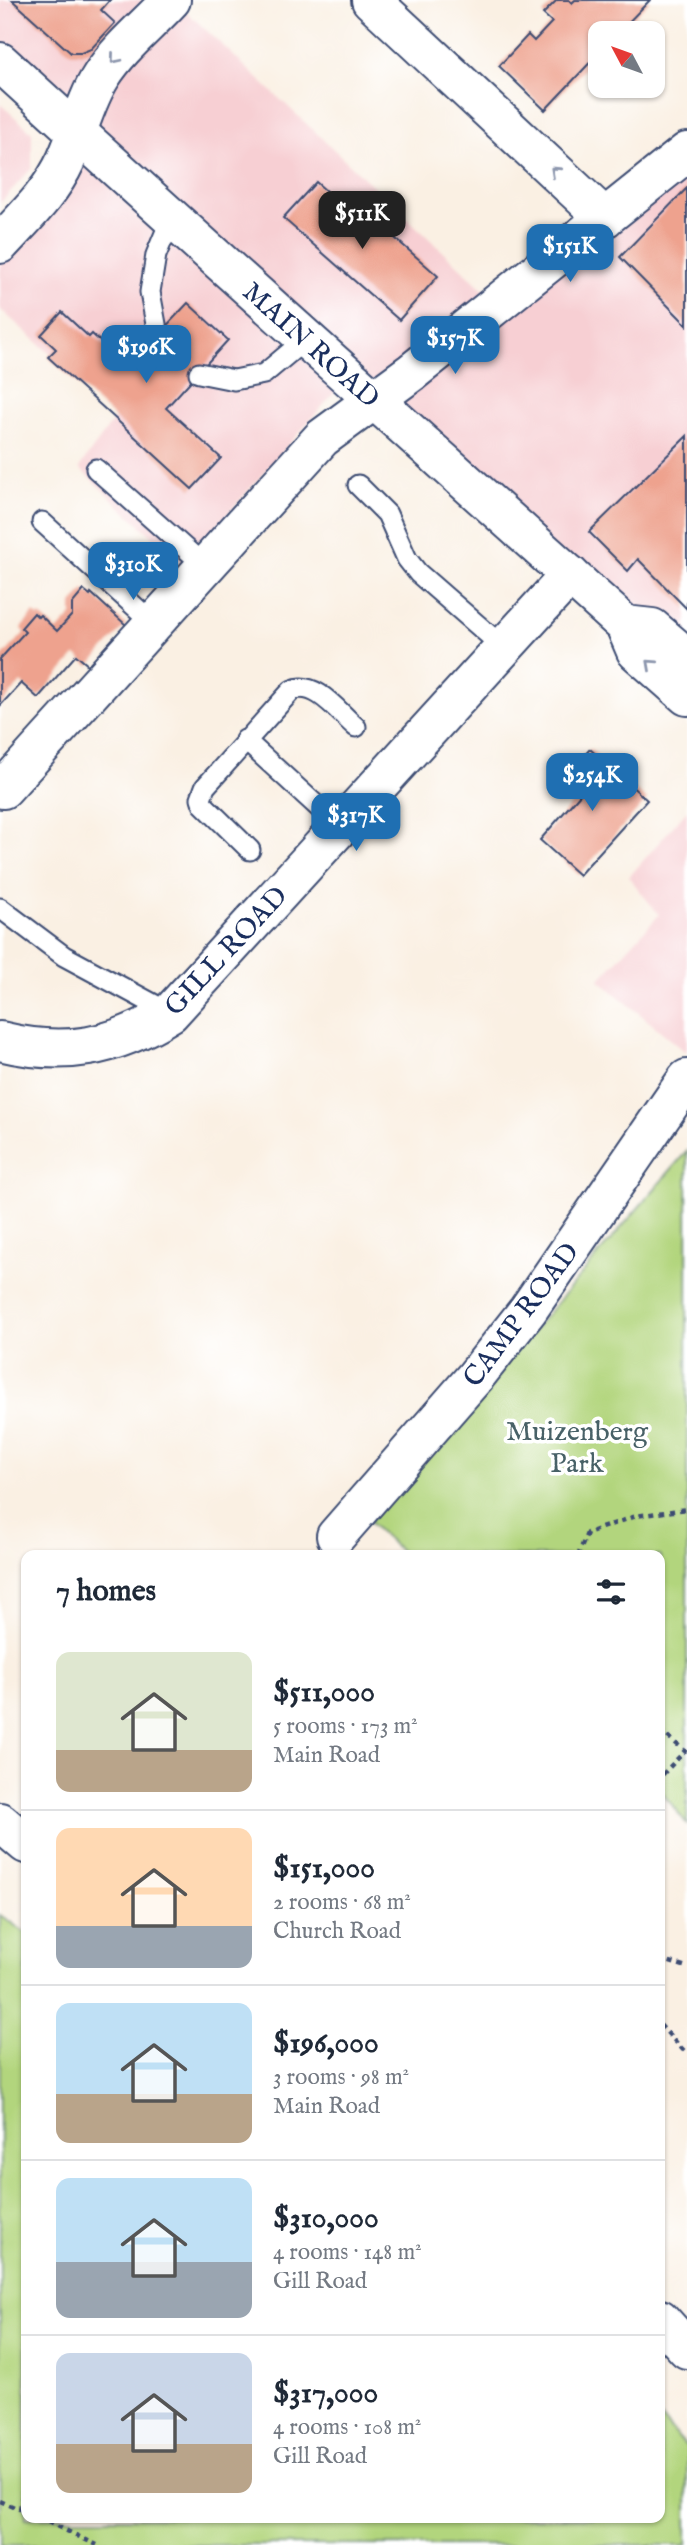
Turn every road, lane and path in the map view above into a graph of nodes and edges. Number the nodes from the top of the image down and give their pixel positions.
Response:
1 (171, 0) edge
2 (371, 0) edge
3 (0, 62) edge
4 (76, 132) junction
5 (687, 152) edge
6 (605, 218) junction
7 (171, 219) junction
8 (0, 244) edge
9 (158, 335) dead end
10 (307, 338) junction
11 (199, 373) dead end
12 (375, 401) junction
13 (96, 468) dead end
14 (358, 485) dead end
15 (42, 522) dead end
16 (205, 566) junction
17 (570, 575) junction
18 (154, 624) junction
19 (625, 625) junction
20 (504, 648) junction
21 (687, 658) edge
22 (687, 696) edge
23 (356, 727) dead end
24 (245, 740) junction
25 (4, 789) dead end
26 (340, 827) junction
27 (250, 850) dead end
28 (0, 908) edge
29 (170, 1013) junction
30 (0, 1041) edge
31 (687, 1079) edge
32 (687, 1509) edge
33 (336, 1536) dead end
34 (580, 1550) edge
35 (665, 1734) edge
36 (665, 1772) edge
37 (0, 1822) edge
38 (21, 1840) edge
39 (665, 1960) edge
40 (687, 1967) edge
41 (665, 2030) edge
42 (687, 2053) edge
43 (665, 2325) edge
44 (687, 2349) edge
45 (0, 2501) edge
46 (21, 2503) edge
47 (20, 2509) joint
48 (50, 2523) edge
49 (97, 2545) edge

1 -> 4 street
6 -> 2 street
3 - 4 street, MAIN ROAD
4 - 7 street, MAIN ROAD
4 - 8 street
5 - 6 street
6 - 12 street
7 - 9 lane
7 - 10 street, MAIN ROAD
10 - 11 lane
10 - 12 street, MAIN ROAD
12 - 16 street
12 - 17 street, MAIN ROAD
13 - 16 lane
14 - 20 lane
15 - 18 lane
16 - 18 street
17 - 19 street, MAIN ROAD
17 - 20 street, GILL ROAD
18 - 25 street
19 - 21 street, MAIN ROAD
22 -> 19 street, MAIN ROAD
20 - 26 street, GILL ROAD
23 - 24 lane
24 - 26 lane
24 - 27 lane
26 - 29 street, GILL ROAD
28 - 29 lane
29 - 30 street, GILL ROAD
31 - 33 street, CAMP ROAD
32 - 34 path
35 - 36 path
37 - 38 street
39 - 40 path
41 - 42 path
43 - 44 street
45 - 47 path
46 - 47 path
48 - 49 path

